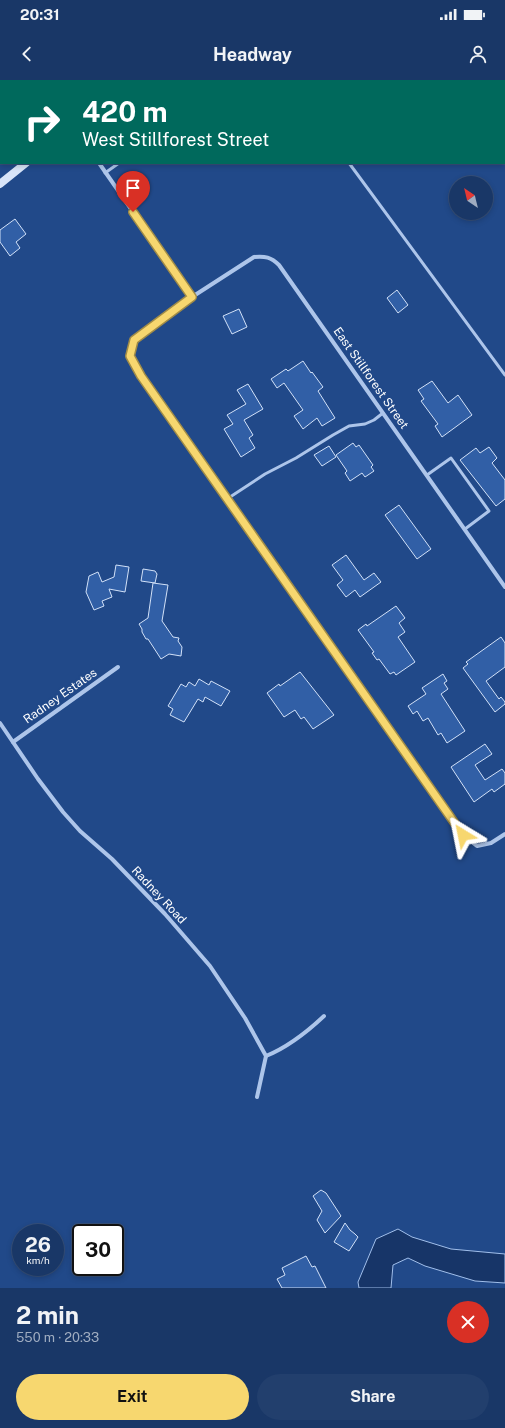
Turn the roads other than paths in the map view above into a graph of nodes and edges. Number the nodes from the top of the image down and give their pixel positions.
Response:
1 (25, 164) edge
2 (100, 164) edge
3 (118, 164) edge
4 (350, 164) edge
5 (105, 173) junction
6 (0, 184) edge
7 (192, 297) junction
8 (505, 375) edge
9 (383, 413) junction
10 (427, 475) junction
11 (227, 499) junction
12 (465, 529) junction
13 (505, 587) edge
14 (118, 667) dead end
15 (0, 723) edge
16 (13, 742) junction
17 (505, 834) edge
18 (324, 1016) dead end
19 (266, 1056) junction
20 (256, 1096) dead end

1 - 6 main road
2 - 5 street
3 - 5 lane
4 - 8 lane
5 - 7 street
7 - 9 street, East Stillforest Street
7 - 11 street
9 - 10 street, East Stillforest Street
9 - 11 lane
10 - 12 street, East Stillforest Street
10 - 12 lane
11 - 17 street
12 - 13 street, East Stillforest Street
14 - 16 street, Radney Estates
15 - 16 street, Radney Road
16 - 19 street, Radney Road
18 - 19 street
19 - 20 street

